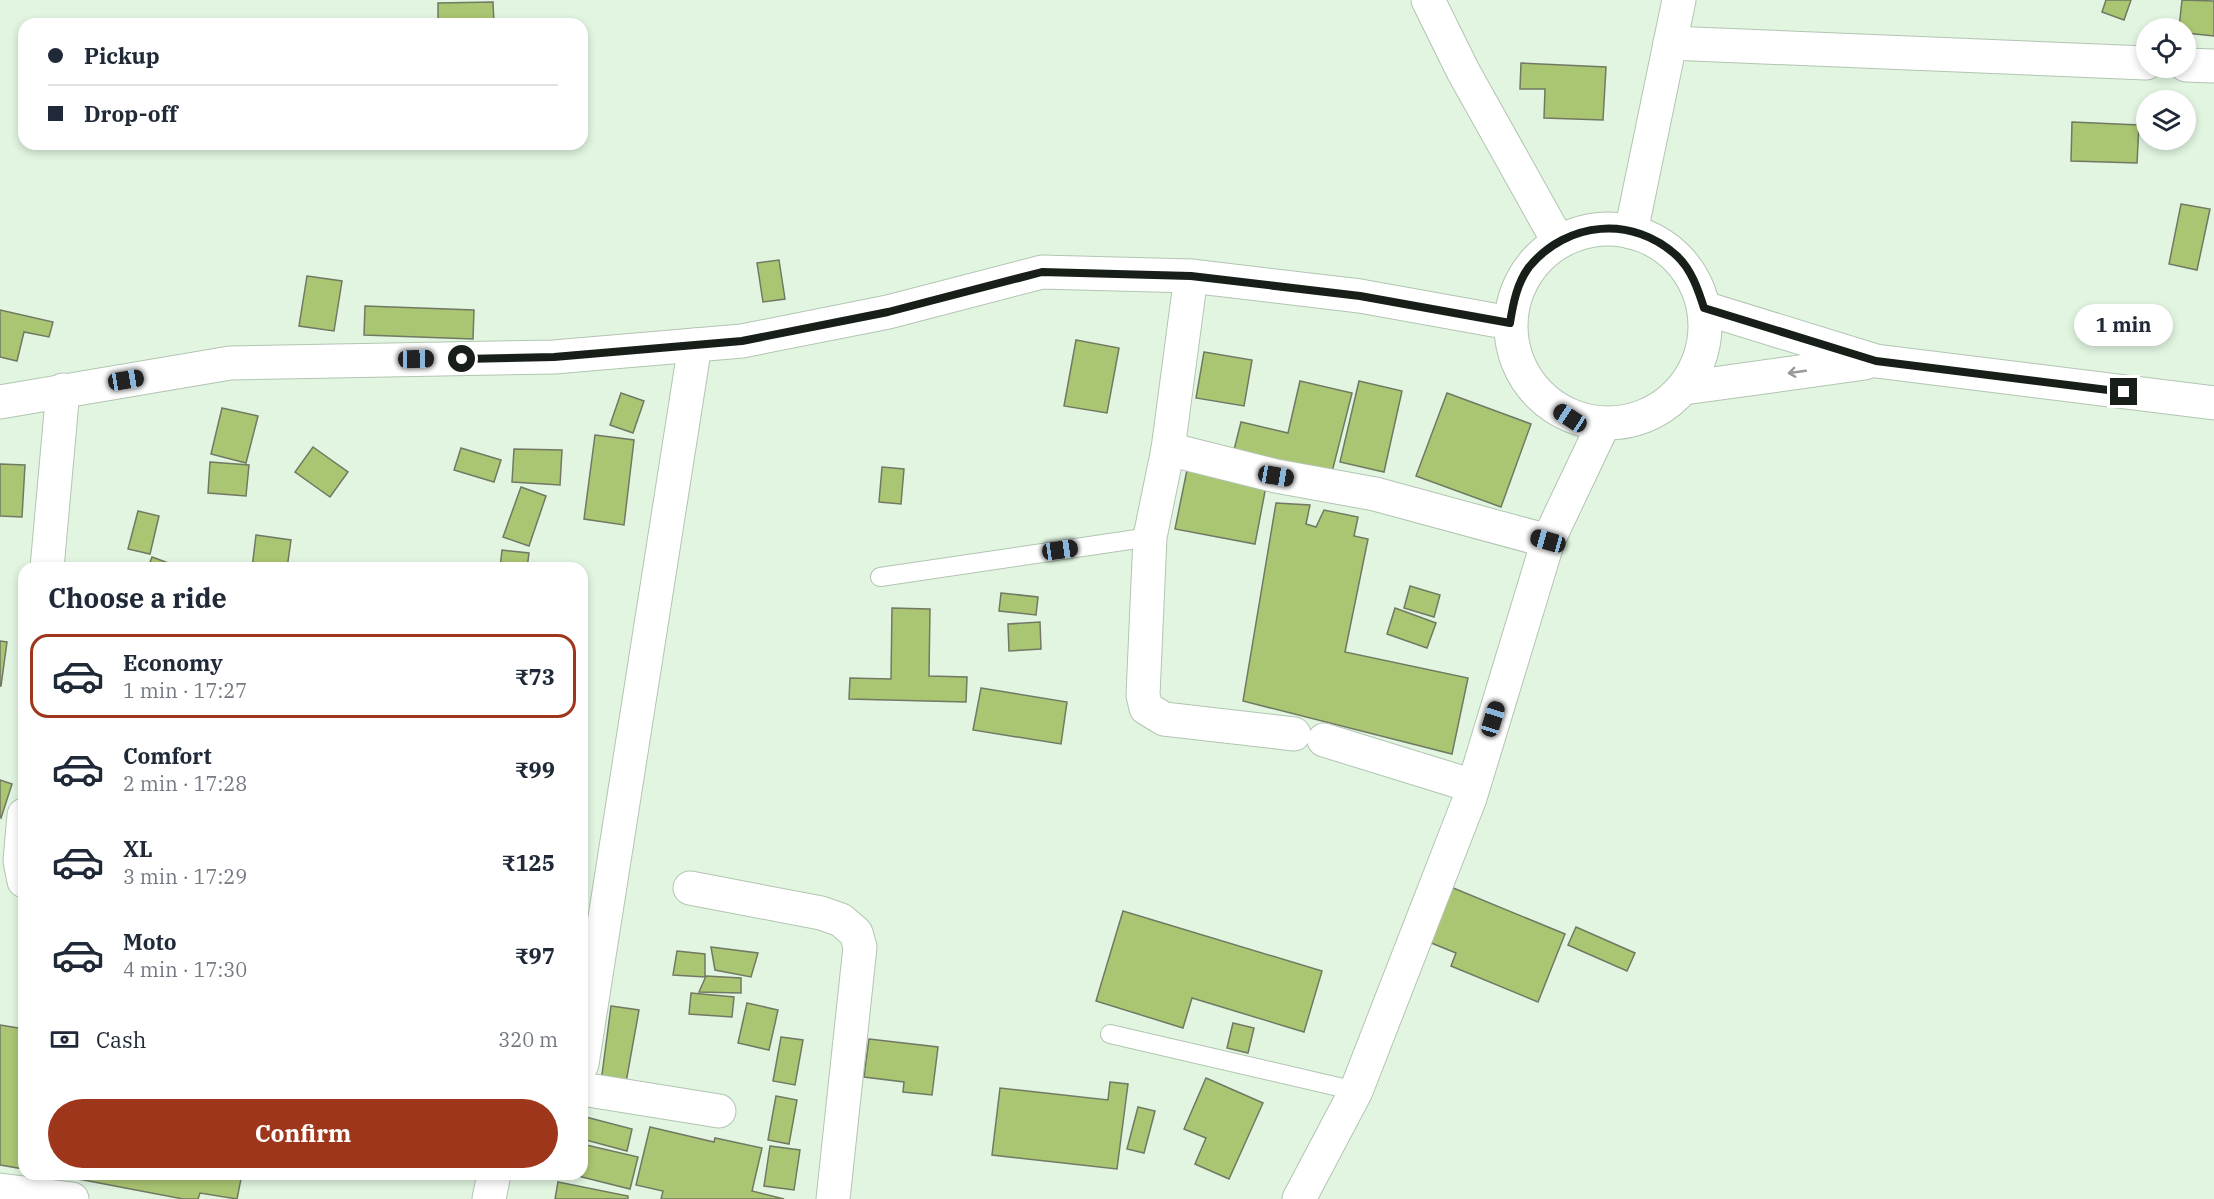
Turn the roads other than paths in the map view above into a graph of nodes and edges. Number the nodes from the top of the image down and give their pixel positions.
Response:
1 (1428, 0) edge
2 (1679, 0) edge
3 (1670, 43) junction
4 (2136, 63) edge
5 (2196, 65) edge
6 (2214, 66) edge
7 (1631, 232) junction
8 (1558, 241) junction
9 (1191, 276) junction
10 (1704, 308) junction
11 (1510, 323) junction
12 (695, 345) junction
13 (1876, 361) junction
14 (1684, 388) junction
15 (63, 390) junction
16 (0, 402) edge
17 (2214, 403) edge
18 (1603, 425) junction
19 (1168, 449) junction
20 (1150, 537) junction
21 (1548, 541) junction
22 (48, 562) edge
23 (880, 577) dead end
24 (1473, 786) junction
25 (690, 888) dead end
26 (588, 1026) edge
27 (1110, 1034) dead end
28 (588, 1090) edge
29 (1356, 1091) junction
30 (719, 1111) dead end
31 (493, 1180) edge
32 (0, 1190) edge
33 (72, 1199) edge
34 (489, 1199) edge
35 (833, 1199) edge
36 (1299, 1199) edge

1 - 8 street
2 - 3 street
3 - 4 street
3 - 7 street
5 - 6 street
7 - 8 street
7 - 10 street
8 - 11 street
9 - 11 street
9 - 12 street
9 - 19 street
10 - 13 street
10 - 14 street
11 - 18 street
12 - 15 street
12 - 26 street
13 -> 14 street
13 - 17 street
14 - 18 street
15 - 16 street
15 - 22 street
18 - 21 street
19 - 20 street
19 - 21 street
20 - 23 lane
20 - 24 street
21 - 24 street
24 - 29 street
25 - 35 street
27 - 29 lane
28 - 30 street
29 - 36 street
31 - 34 street
32 - 33 street

